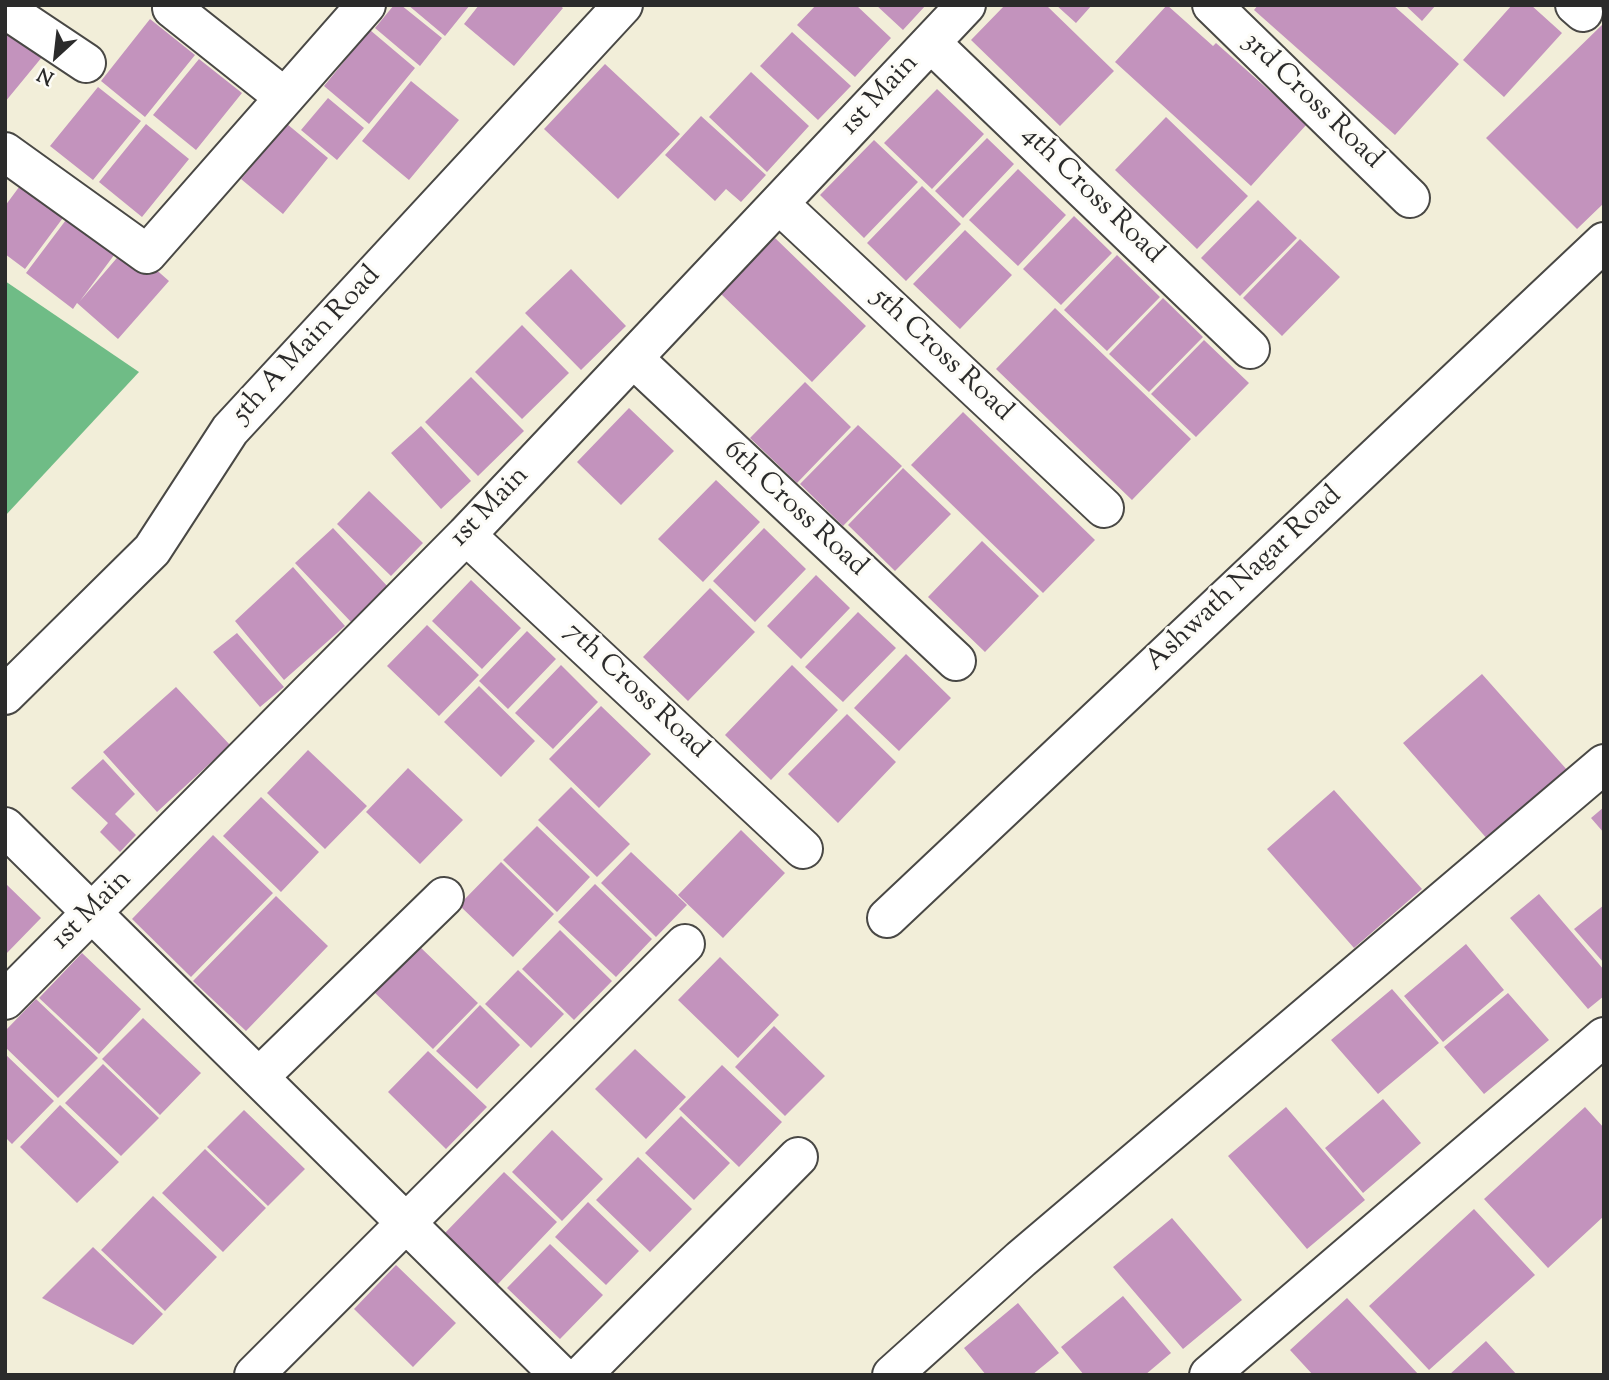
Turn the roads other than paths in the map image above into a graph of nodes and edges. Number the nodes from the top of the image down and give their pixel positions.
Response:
1 (366, 5) edge
2 (623, 5) edge
3 (966, 5) edge
4 (1212, 5) edge
5 (172, 8) dead end
6 (5, 9) edge
7 (931, 43) junction
8 (86, 63) dead end
9 (284, 97) junction
10 (5, 152) edge
11 (1410, 198) dead end
12 (779, 204) junction
13 (1604, 242) edge
14 (1250, 349) dead end
15 (633, 358) junction
16 (1104, 508) dead end
17 (466, 535) junction
18 (956, 661) dead end
19 (5, 695) edge
20 (1604, 764) edge
21 (5, 827) edge
22 (803, 849) dead end
23 (444, 897) dead end
24 (92, 913) junction
25 (887, 918) dead end
26 (685, 944) dead end
27 (5, 1000) edge
28 (1604, 1037) edge
29 (259, 1077) junction
30 (798, 1157) dead end
31 (407, 1224) junction
32 (562, 1374) edge
33 (254, 1375) edge
34 (892, 1375) edge
35 (1209, 1375) edge

1 - 9 street
2 - 19 street, 5th A Main Road
3 - 7 street, 1st Main
4 - 11 street, 3rd Cross Road
5 - 9 street
6 - 8 street
7 - 12 street, 1st Main
7 - 14 street, 4th Cross Road
9 - 10 street
12 - 15 street, 1st Main
12 - 16 street, 5th Cross Road
13 - 25 street, Ashwath Nagar Road
15 - 17 street, 1st Main
15 - 18 street, 6th Cross Road
17 - 22 street, 7th Cross Road
17 - 24 street, 1st Main
20 - 34 street
21 - 24 street
23 - 29 street
24 - 27 street, 1st Main
24 - 29 street
26 - 31 street
28 - 35 street
29 - 31 street
30 - 32 street
31 - 32 street
31 - 33 street

